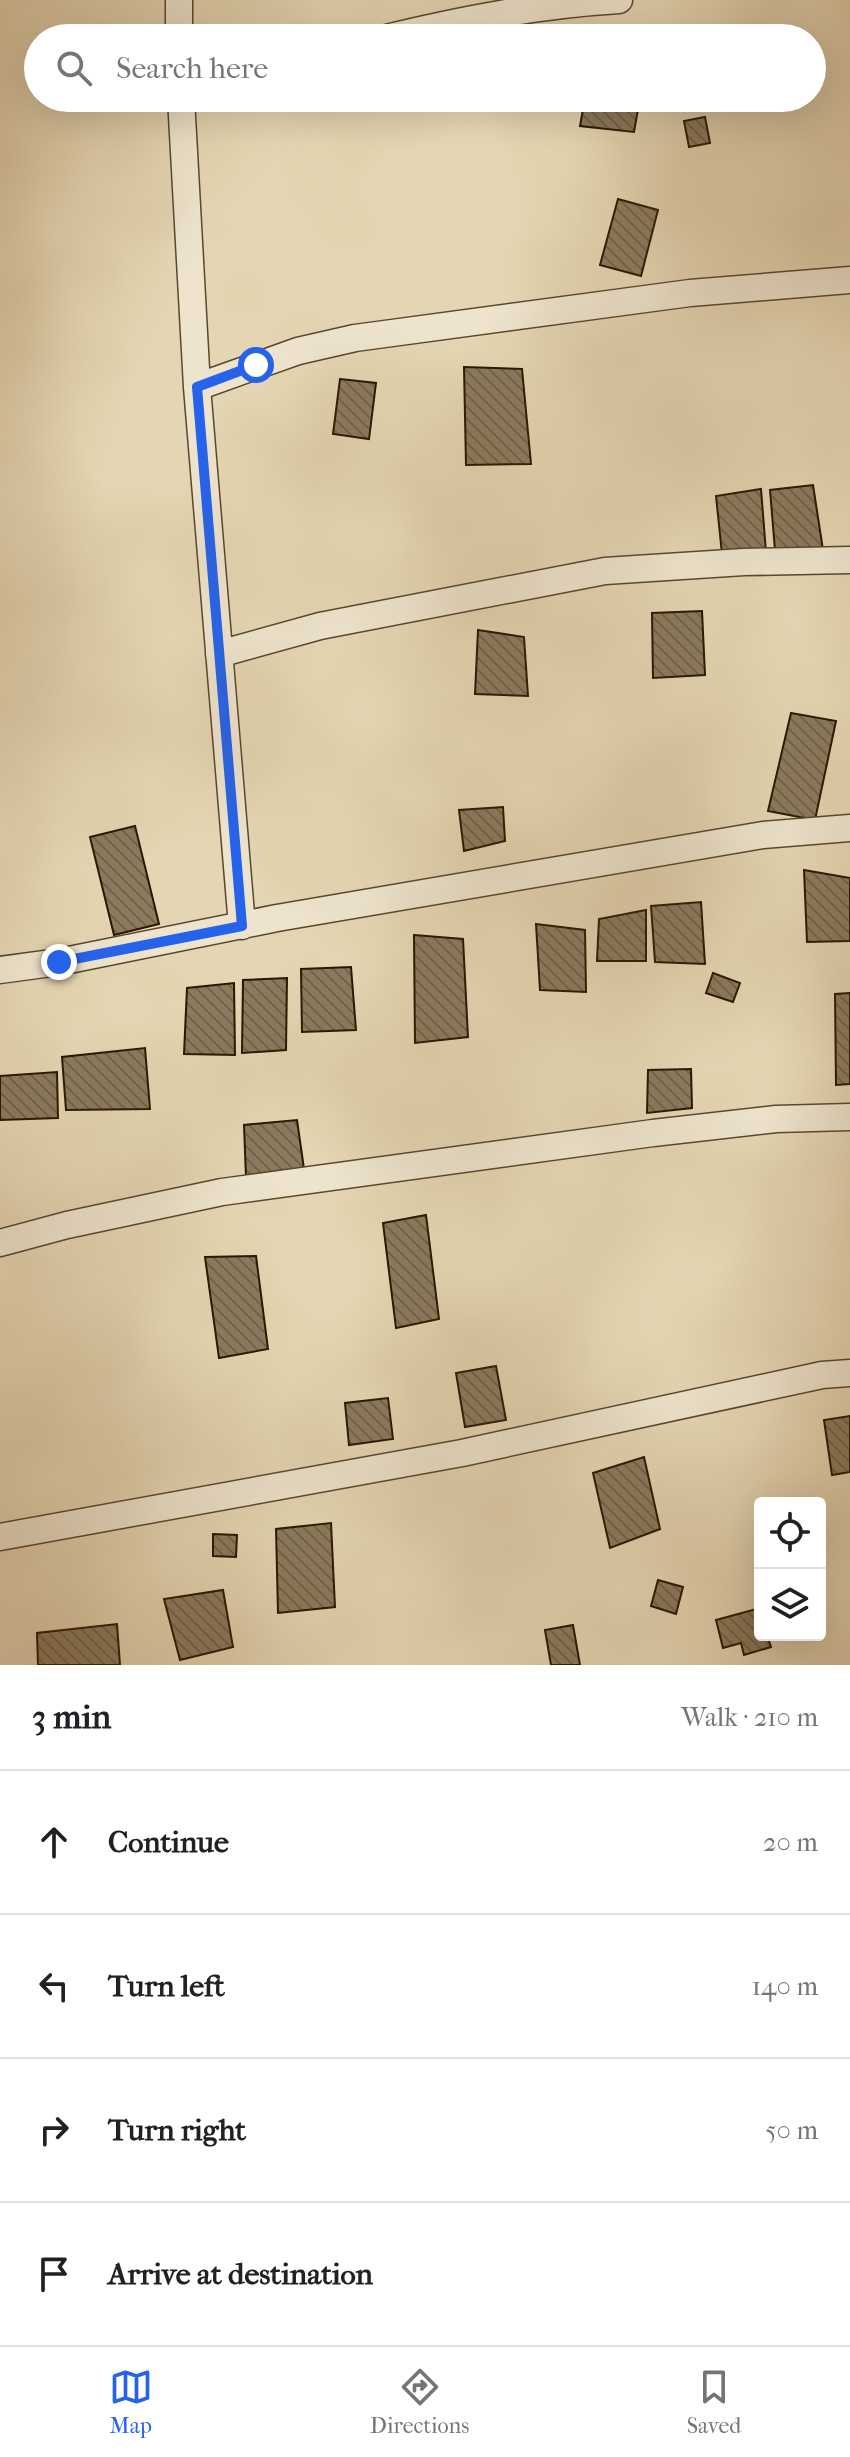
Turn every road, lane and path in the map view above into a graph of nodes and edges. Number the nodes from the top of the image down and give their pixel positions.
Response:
1 (179, 0) edge
2 (619, 0) edge
3 (179, 24) edge
4 (443, 24) edge
5 (182, 112) edge
6 (850, 280) edge
7 (197, 387) junction
8 (850, 560) edge
9 (219, 654) junction
10 (850, 828) edge
11 (242, 926) junction
12 (0, 970) edge
13 (850, 1117) edge
14 (0, 1243) edge
15 (850, 1373) edge
16 (0, 1537) edge

1 - 3 street
2 - 4 street
5 - 7 street
6 - 7 street
7 - 9 street
8 - 9 street
9 - 11 street
10 - 11 street
11 - 12 street
13 - 14 street
15 - 16 street

